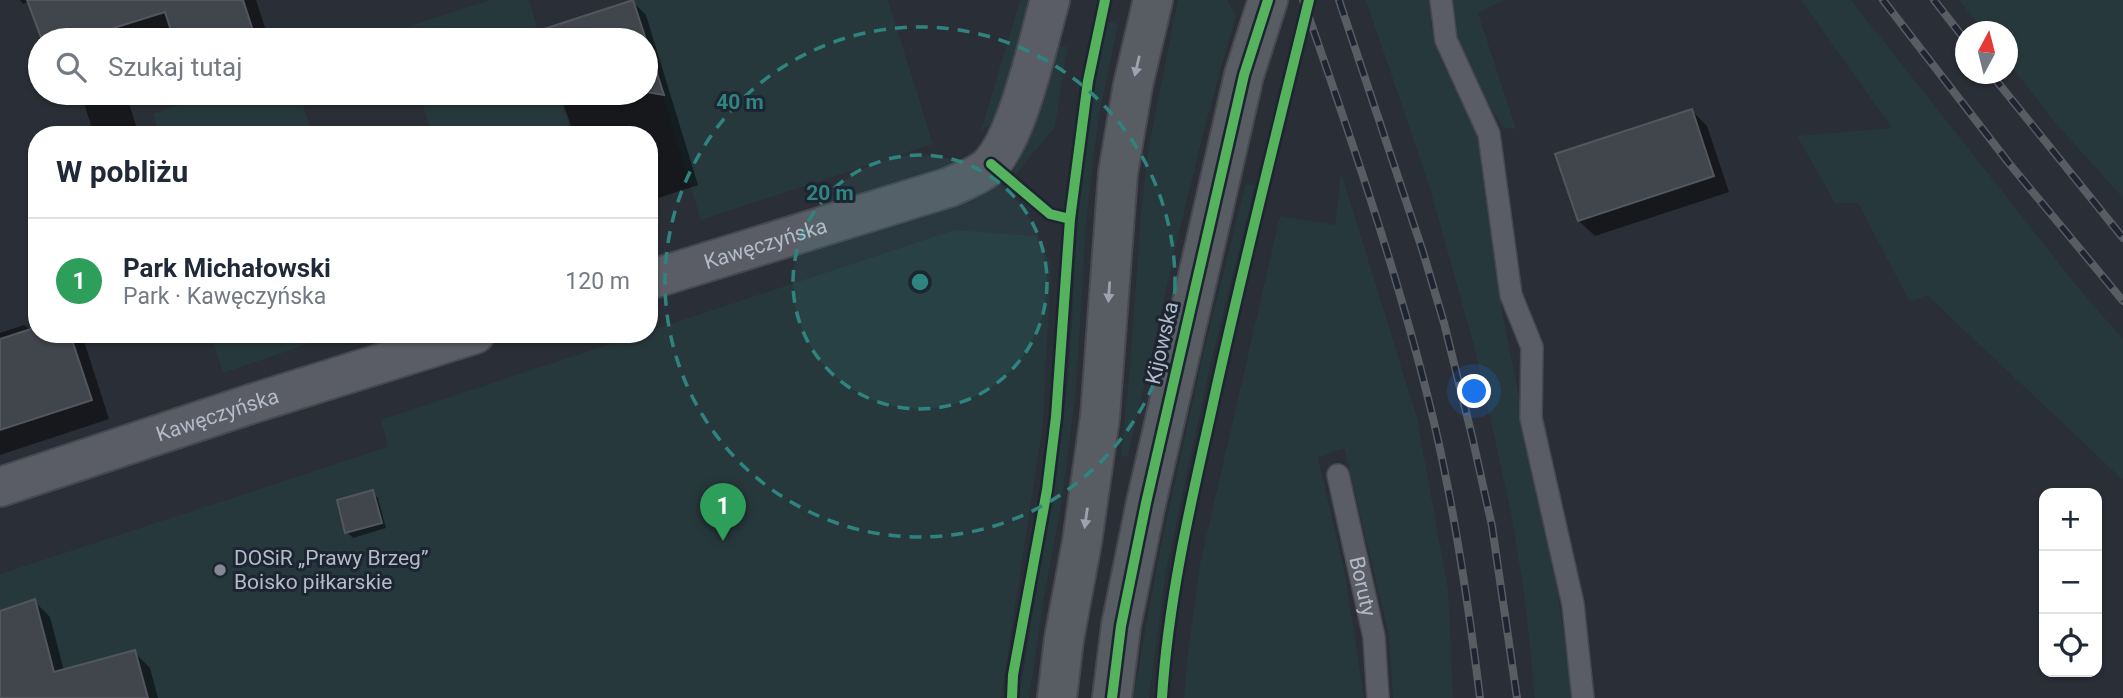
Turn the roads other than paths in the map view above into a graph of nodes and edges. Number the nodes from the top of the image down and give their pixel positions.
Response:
1 (1050, 0) edge
2 (1153, 0) edge
3 (1268, 0) edge
4 (1441, 0) edge
5 (658, 277) edge
6 (446, 343) edge
7 (1338, 475) dead end
8 (0, 487) edge
9 (1057, 698) edge
10 (1112, 698) edge
11 (1378, 698) edge
12 (1583, 698) edge

1 - 5 street, Kawęczyńska
2 -> 9 street
3 - 10 street, Kijowska
4 - 12 lane
6 - 8 street, Kawęczyńska
7 - 11 lane, Boruty

